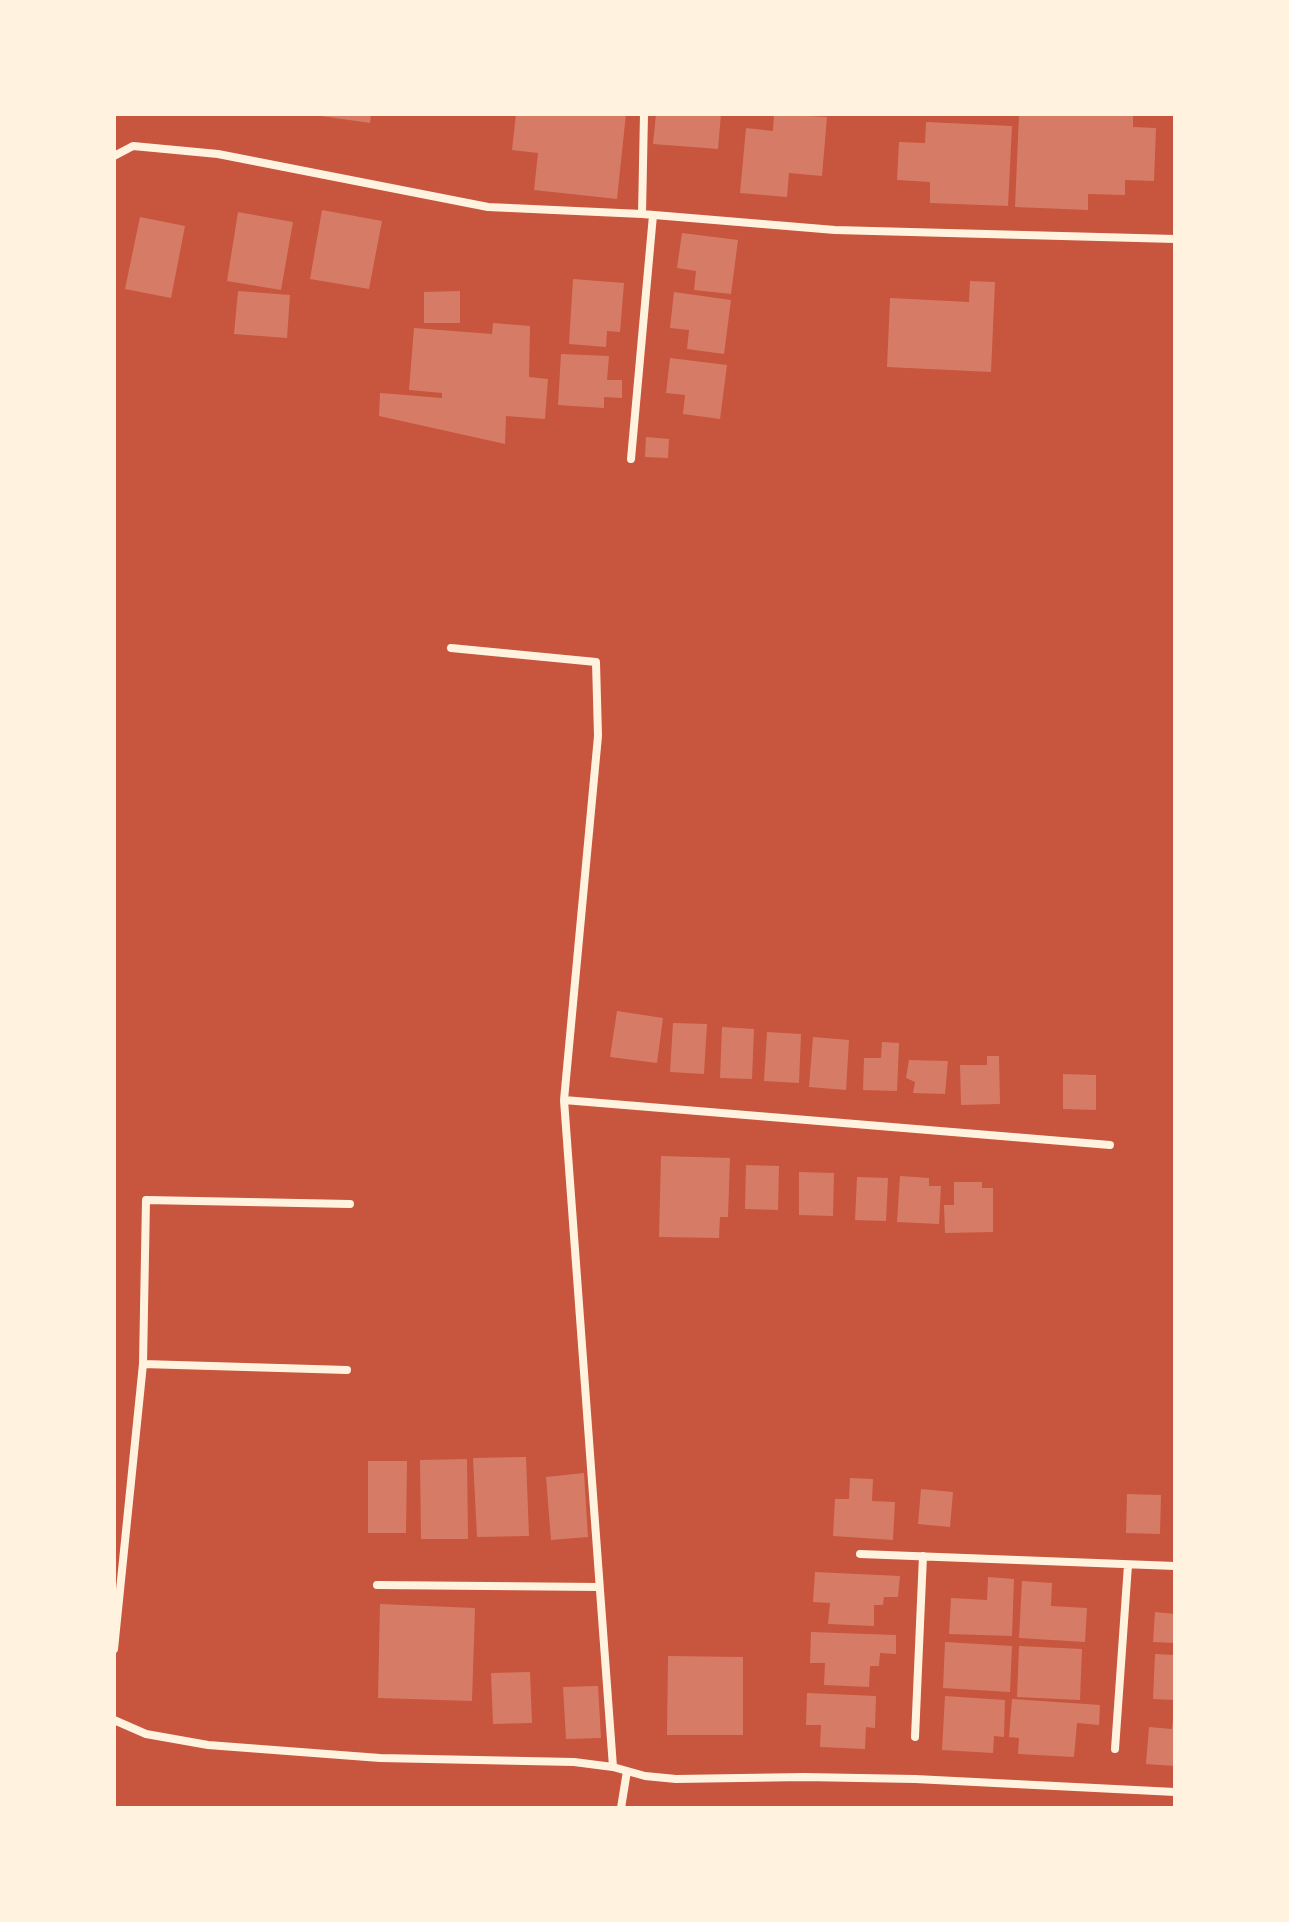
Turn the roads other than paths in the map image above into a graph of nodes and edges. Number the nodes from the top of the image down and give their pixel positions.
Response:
1 (644, 114) edge
2 (114, 156) edge
3 (642, 214) junction
4 (653, 215) junction
5 (1175, 239) edge
6 (631, 459) dead end
7 (451, 648) dead end
8 (564, 1100) junction
9 (1110, 1145) dead end
10 (350, 1204) dead end
11 (143, 1364) junction
12 (347, 1370) dead end
13 (860, 1554) dead end
14 (923, 1556) junction
15 (1128, 1565) junction
16 (1175, 1566) edge
17 (377, 1585) dead end
18 (599, 1587) junction
19 (114, 1649) edge
20 (114, 1720) edge
21 (915, 1737) dead end
22 (1115, 1749) dead end
23 (613, 1767) junction
24 (627, 1771) junction
25 (1175, 1792) edge
26 (621, 1808) edge

1 - 3 street
2 - 3 street
3 - 4 street
4 - 5 street
4 - 6 street
7 - 8 street
8 - 9 street
8 - 18 street
10 - 11 street
11 - 12 street
11 - 19 street
13 - 14 street
14 - 15 street
14 - 21 street
15 - 16 street
15 - 22 street
17 - 18 street
18 - 23 street
20 - 23 street
23 - 24 street
24 - 25 street
24 - 26 street

